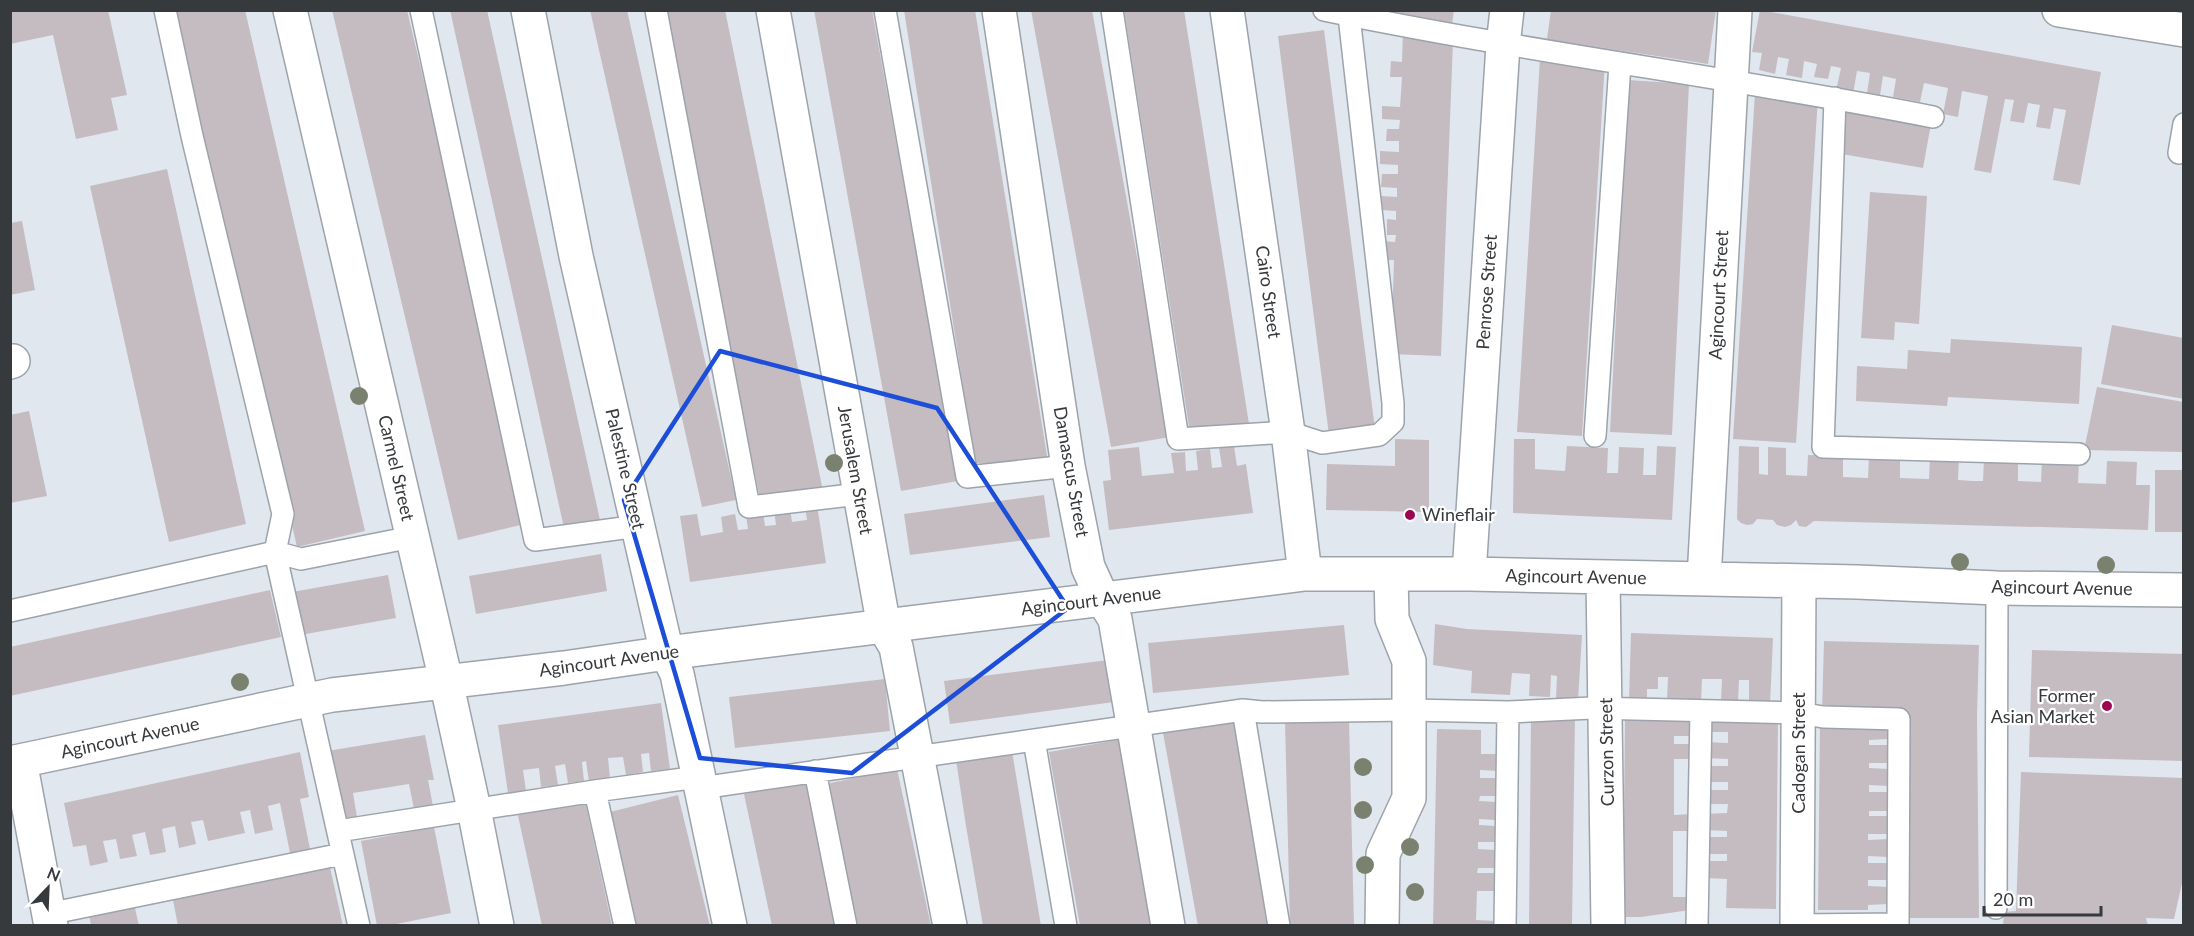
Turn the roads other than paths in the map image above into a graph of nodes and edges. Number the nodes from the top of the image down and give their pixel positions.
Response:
1 (165, 10) edge
2 (290, 10) edge
3 (421, 10) edge
4 (528, 10) edge
5 (656, 10) edge
6 (773, 10) edge
7 (885, 10) edge
8 (999, 10) edge
9 (1112, 10) edge
10 (1227, 10) edge
11 (1324, 10) edge
12 (1507, 10) edge
13 (1735, 10) edge
14 (2059, 10) edge
15 (1349, 16) junction
16 (2184, 30) edge
17 (1503, 45) junction
18 (1620, 64) junction
19 (1730, 81) junction
20 (1834, 98) junction
21 (1933, 117) dead end
22 (2184, 124) edge
23 (2179, 153) dead end
24 (1288, 432) junction
25 (1595, 436) dead end
26 (2079, 454) dead end
27 (1068, 466) junction
28 (859, 494) junction
29 (638, 526) junction
30 (412, 537) junction
31 (275, 552) junction
32 (1305, 574) junction
33 (1391, 574) junction
34 (1469, 574) junction
35 (1604, 578) junction
36 (1704, 579) junction
37 (1799, 581) junction
38 (1997, 588) junction
39 (2184, 590) edge
40 (1102, 600) junction
41 (10, 611) edge
42 (884, 627) junction
43 (667, 653) junction
44 (446, 681) junction
45 (307, 700) junction
46 (1606, 709) junction
47 (1243, 710) junction
48 (1409, 710) junction
49 (1701, 711) junction
50 (1508, 712) junction
51 (1799, 713) junction
52 (1134, 726) junction
53 (1034, 740) junction
54 (917, 756) junction
55 (15, 762) edge
56 (815, 771) junction
57 (700, 783) junction
58 (595, 791) junction
59 (474, 809) junction
60 (338, 831) junction
61 (342, 855) junction
62 (1996, 908) dead end
63 (49, 920) edge
64 (1797, 925) edge
65 (359, 926) edge
66 (497, 926) edge
67 (625, 926) edge
68 (730, 926) edge
69 (846, 926) edge
70 (950, 926) edge
71 (1066, 926) edge
72 (1168, 926) edge
73 (1279, 926) edge
74 (1382, 926) edge
75 (1505, 926) edge
76 (1608, 926) edge
77 (1696, 926) edge

1 - 31 lane
2 - 30 street, Carmel Street
3 - 29 lane
4 - 29 street, Palestine Street
5 - 28 lane
6 - 28 street, Jerusalem Street
7 - 27 lane
8 - 27 street, Damascus Street
9 - 24 lane
10 - 24 street, Cairo Street
11 - 15 lane
12 - 17 street, Penrose Street
13 - 19 street, Agincourt Street
14 - 16 street
15 - 17 lane
15 - 24 lane
17 - 18 lane
17 - 34 street, Penrose Street
18 - 19 lane
18 - 25 lane
19 - 20 lane
19 - 36 street, Agincourt Street
20 - 21 lane
20 - 26 lane
22 - 23 lane
24 - 32 street, Cairo Street
27 - 40 street, Damascus Street
28 - 42 street, Jerusalem Street
29 - 43 street, Palestine Street
30 - 31 lane
30 - 44 street, Carmel Street
31 - 41 lane
31 - 45 lane
32 - 33 street, Agincourt Avenue
32 - 40 street, Agincourt Avenue
33 - 34 street, Agincourt Avenue
33 - 48 street
34 - 35 street, Agincourt Avenue
35 - 36 street, Agincourt Avenue
35 - 46 street, Curzon Street
36 - 37 street, Agincourt Avenue
37 - 38 street, Agincourt Avenue
37 - 51 street, Cadogan Street
38 - 39 street, Agincourt Avenue
38 - 62 lane
40 - 42 street, Agincourt Avenue
40 - 52 street, Damascus Street
42 - 43 street, Agincourt Avenue
42 - 54 street, Jerusalem Street
43 - 44 street, Agincourt Avenue
43 - 57 street, Palestine Street
44 - 45 street, Agincourt Avenue
44 - 59 street, Carmel Street
45 - 55 street, Agincourt Avenue
45 - 60 lane
46 - 49 lane
46 - 50 lane
46 - 76 street, Curzon Street
47 - 48 lane
47 - 52 lane
47 - 73 lane
48 - 50 lane
48 - 74 street
49 - 51 lane
49 - 77 lane
50 - 75 lane
51 - 64 street, Cadogan Street
51 - 64 lane
52 - 53 lane
52 - 72 street, Damascus Street
53 - 54 lane
53 - 71 lane
54 - 56 lane
54 - 70 street, Jerusalem Street
55 - 63 street
56 - 57 lane
56 - 69 lane
57 - 58 lane
57 - 68 street, Palestine Street
58 - 59 lane
58 - 67 lane
59 - 60 lane
59 - 66 street, Carmel Street
60 - 61 lane
61 - 63 lane
61 - 65 lane

